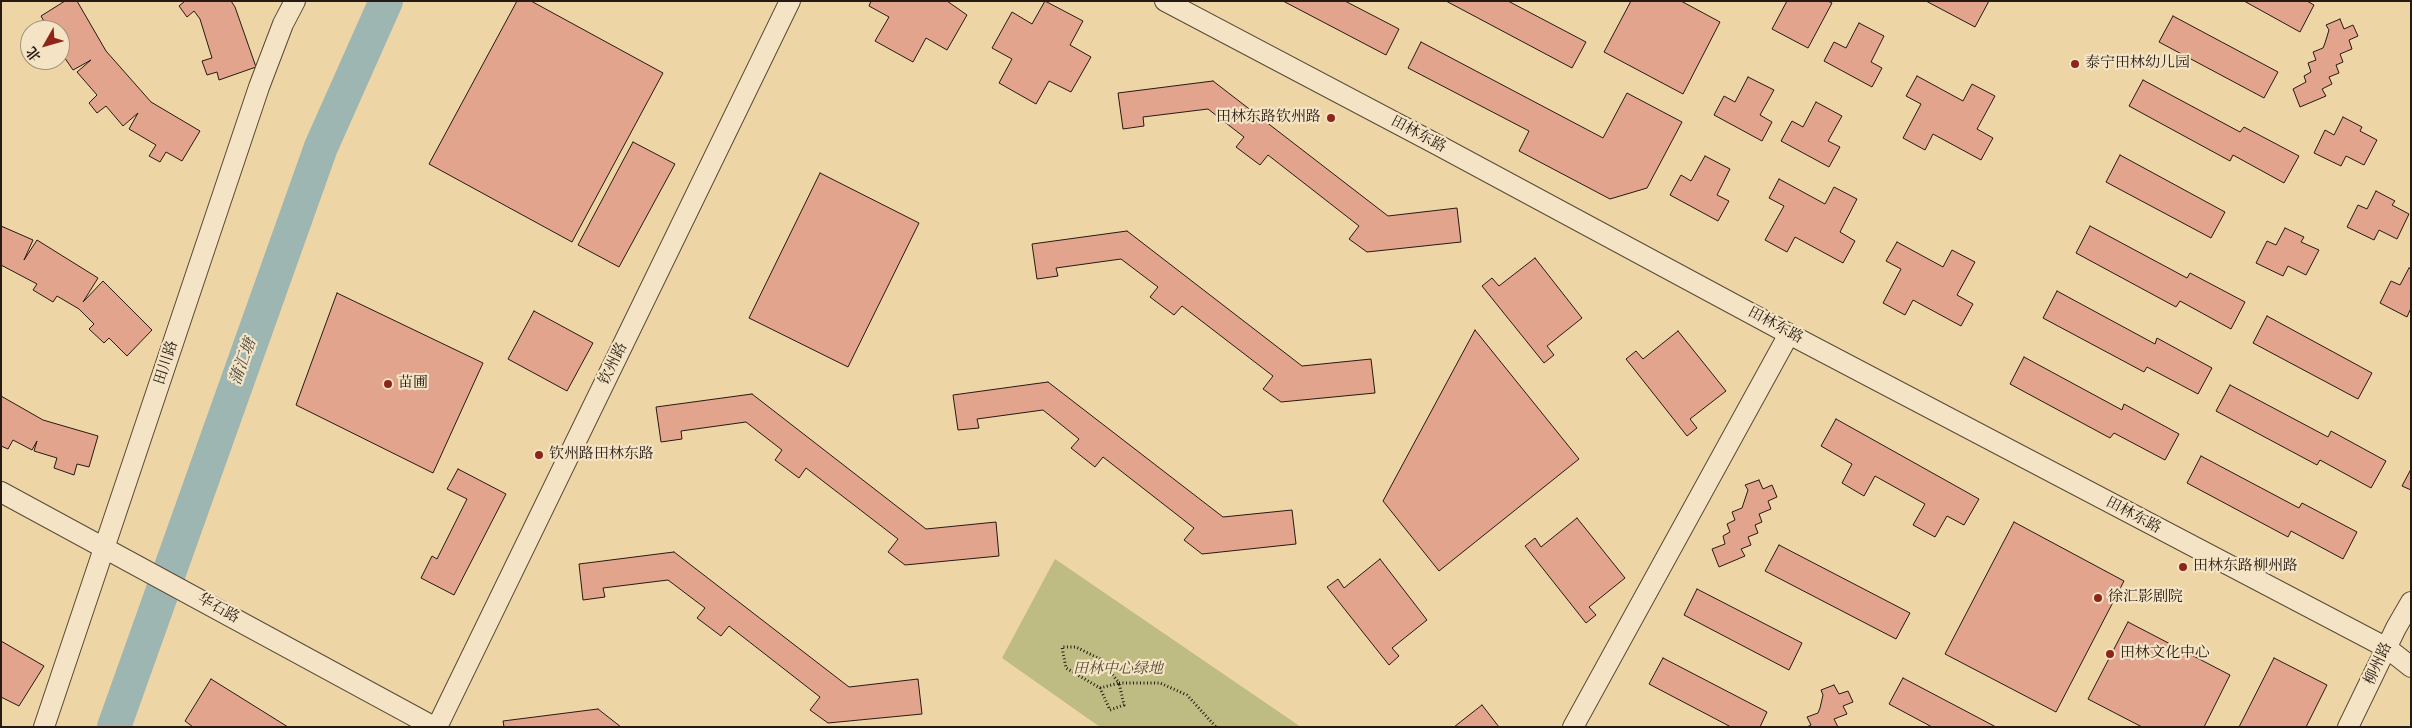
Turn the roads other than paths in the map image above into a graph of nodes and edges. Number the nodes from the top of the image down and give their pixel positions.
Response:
1 (295, 1) edge
2 (790, 1) edge
3 (1165, 1) edge
4 (1789, 334) junction
5 (1, 492) edge
6 (106, 547) junction
7 (2411, 602) edge
8 (2387, 648) junction
9 (2411, 667) edge
10 (44, 727) edge
11 (436, 727) edge
12 (1573, 727) edge
13 (2348, 727) edge

1 - 6 street, 田川路
2 - 11 street, 钦州路
3 - 4 street, 田林东路
4 - 8 street, 田林东路
4 - 12 street
5 - 6 street, 华石路
6 - 10 street, 田川路
6 - 11 street, 华石路
7 - 8 street, 柳州路
8 - 9 street, 田林东路
8 - 13 street, 柳州路

